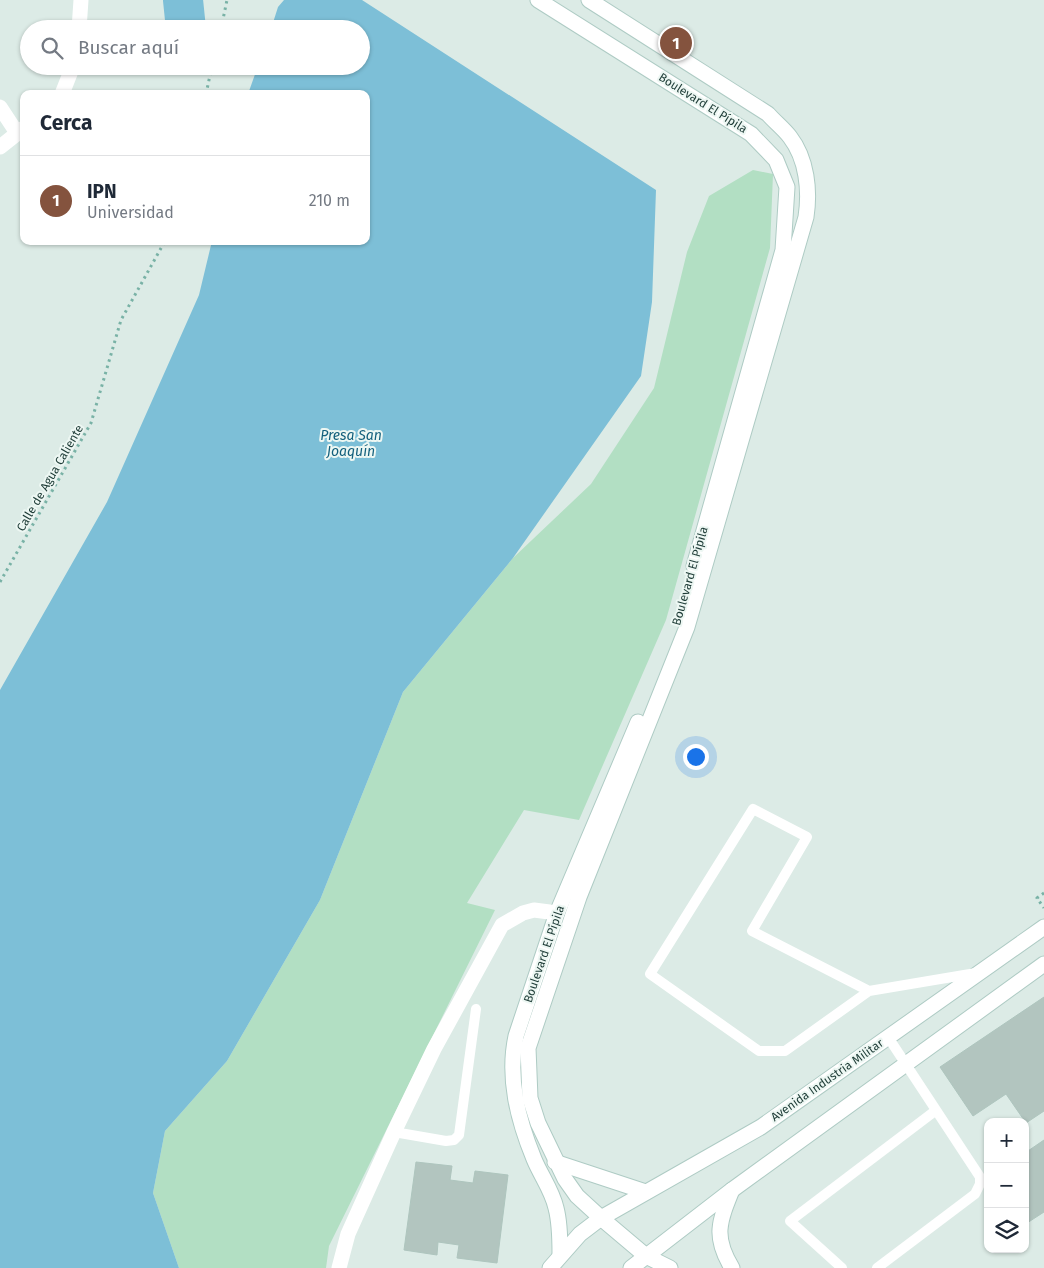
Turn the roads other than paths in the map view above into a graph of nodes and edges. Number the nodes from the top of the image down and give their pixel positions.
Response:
1 (81, 0) edge
2 (538, 0) edge
3 (589, 0) edge
4 (80, 20) edge
5 (69, 75) edge
6 (64, 90) edge
7 (0, 107) edge
8 (20, 130) edge
9 (0, 147) edge
10 (682, 625) junction
11 (557, 913) junction
12 (1044, 927) edge
13 (1044, 964) edge
14 (979, 973) junction
15 (869, 991) junction
16 (476, 1009) dead end
17 (888, 1037) junction
18 (907, 1062) junction
19 (935, 1111) junction
20 (394, 1132) junction
21 (555, 1162) junction
22 (732, 1190) junction
23 (646, 1192) junction
24 (601, 1218) junction
25 (560, 1254) junction
26 (646, 1256) junction
27 (838, 1265) edge
28 (339, 1268) edge
29 (550, 1268) edge
30 (631, 1268) edge
31 (670, 1268) edge
32 (732, 1268) edge
33 (877, 1268) edge

1 - 4 street
2 - 10 street, Boulevard El Pípila
3 - 10 street, Boulevard El Pípila
5 - 6 street
7 - 8 street
8 - 9 street
10 - 11 street, Boulevard El Pípila
10 - 21 street, Boulevard El Pípila
11 - 20 street
11 - 25 street, Boulevard El Pípila
12 - 14 street, Avenida Industria Militar
13 - 18 street
14 - 15 lane
14 - 17 street, Avenida Industria Militar
15 - 15 lane
16 - 20 lane
17 - 18 lane
17 - 23 street, Avenida Industria Militar
18 - 19 lane
18 - 22 street
19 - 27 lane
19 - 33 lane
20 - 28 street
21 - 23 street
21 - 24 street, Boulevard El Pípila
22 - 26 street
22 - 32 street
23 - 24 street, Avenida Industria Militar
24 - 25 street, Avenida Industria Militar
24 - 26 street, Boulevard El Pípila
25 - 29 street, Avenida Industria Militar
26 - 30 street
26 - 31 street, Boulevard El Pípila

